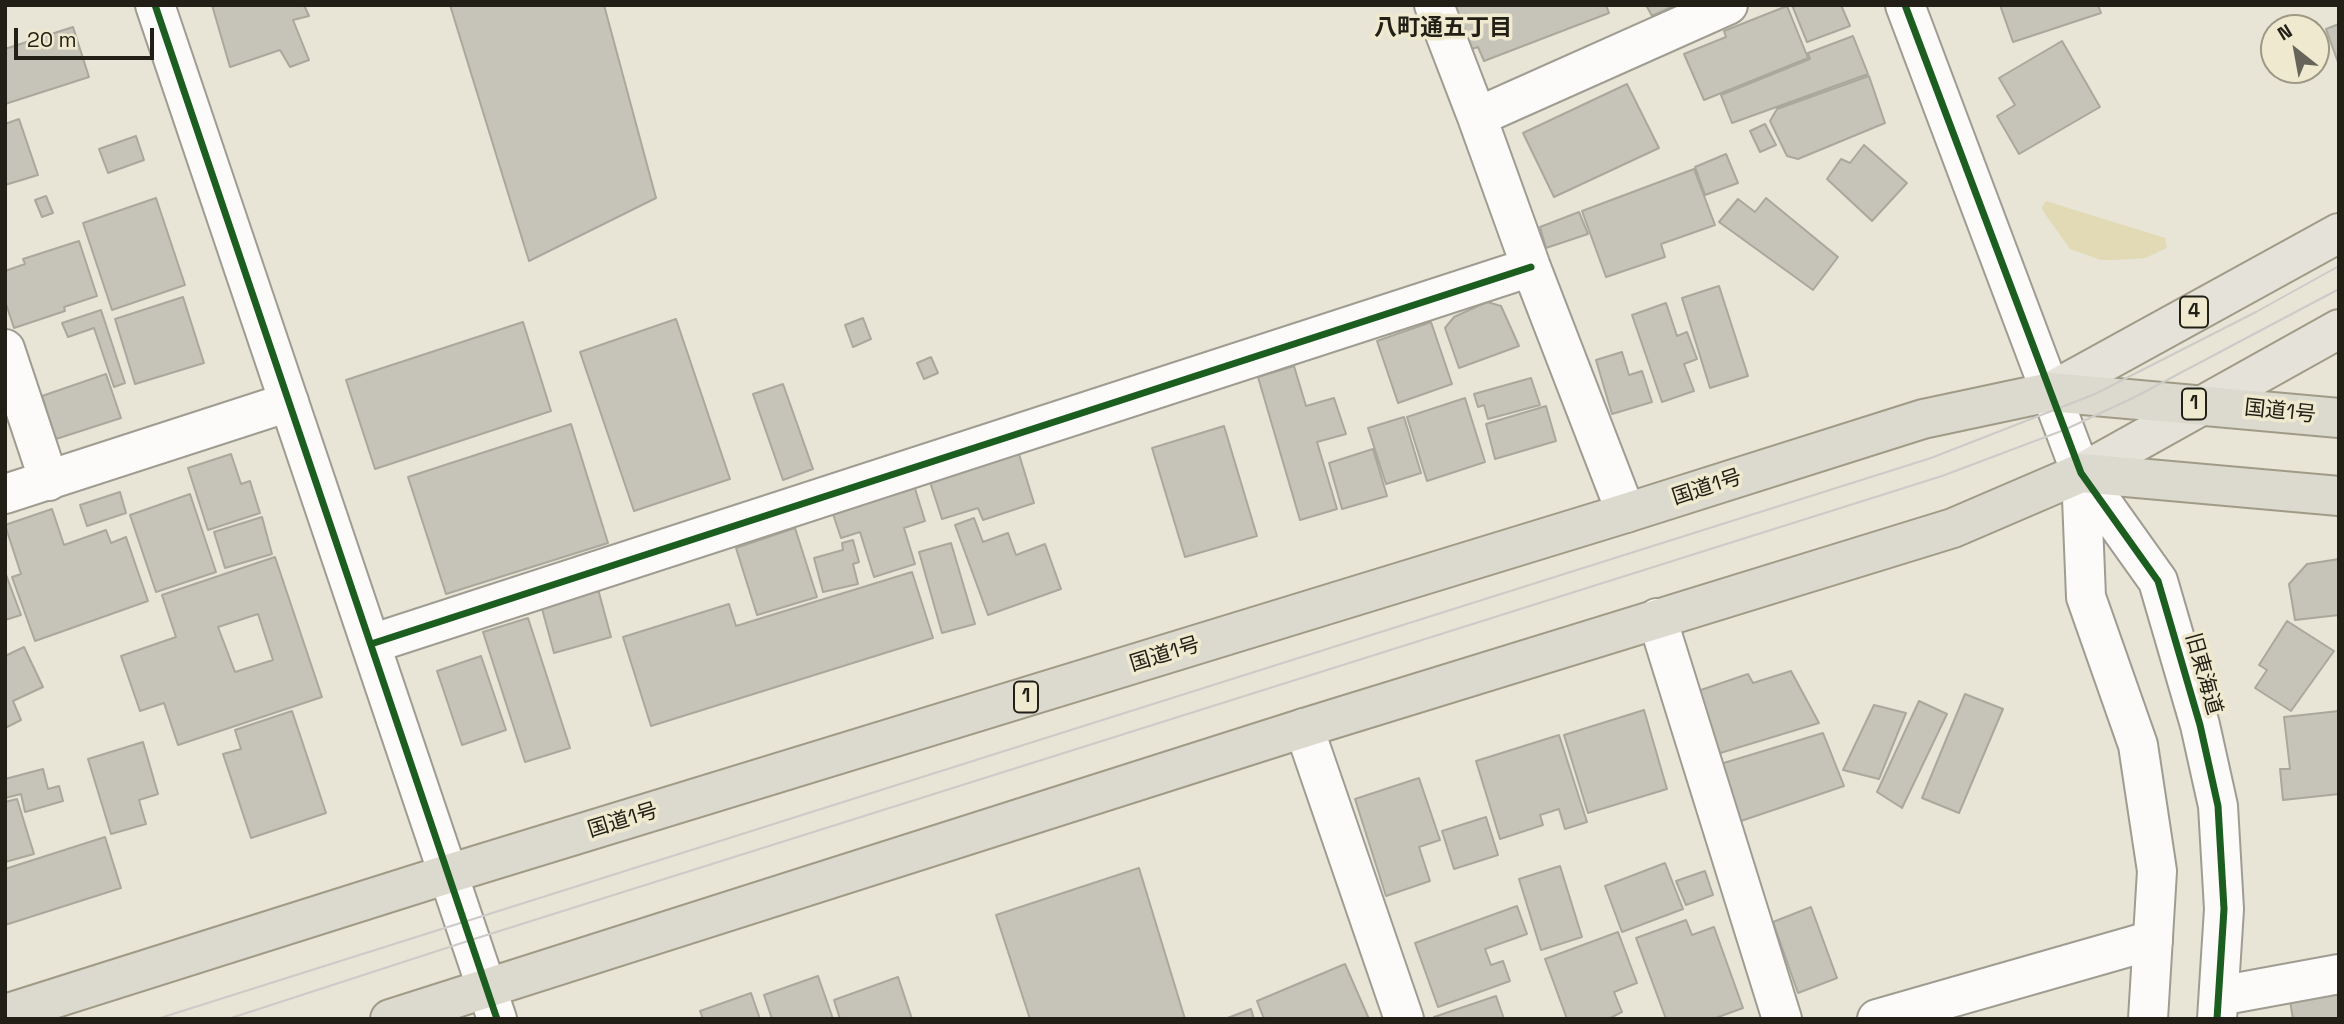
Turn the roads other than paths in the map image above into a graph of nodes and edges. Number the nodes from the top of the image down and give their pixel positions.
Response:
1 (155, 5) edge
2 (1434, 5) edge
3 (1728, 5) edge
4 (1905, 5) edge
5 (1478, 117) junction
6 (2339, 233) edge
7 (1531, 267) junction
8 (2339, 329) edge
9 (5, 349) edge
10 (2050, 392) junction
11 (289, 402) junction
12 (2203, 404) junction
13 (2339, 418) edge
14 (2081, 473) junction
15 (49, 481) junction
16 (5, 494) edge
17 (2339, 496) edge
18 (1626, 513) junction
19 (1657, 618) junction
20 (371, 644) junction
21 (1304, 728) junction
22 (448, 874) junction
23 (2153, 940) junction
24 (2339, 974) edge
25 (492, 1003) edge
26 (2218, 1007) edge
27 (5, 1014) edge
28 (390, 1019) edge
29 (1404, 1019) edge
30 (1782, 1019) edge
31 (1877, 1019) edge
32 (2148, 1019) edge

1 - 11 street
2 - 5 street
3 - 5 street
4 - 10 street, 旧東海道
5 - 7 street
6 - 10 main road, 4
7 - 18 street
7 - 20 street
8 - 12 main road
9 - 15 street
10 - 12 highway, 国道1号 / 1
10 - 14 street, 旧東海道
10 - 18 highway, 国道1号 / 1
11 - 15 street
11 - 20 street
12 - 13 highway, 国道1号 / 1
12 - 14 main road
14 - 17 highway
14 - 19 highway
14 - 23 street, 旧東海道
14 - 26 street, 旧東海道
15 - 16 street
18 - 22 highway, 国道1号 / 1
19 - 21 highway
19 - 30 street
20 - 22 street
21 - 25 highway
21 - 29 street
22 - 25 street
22 - 27 highway, 国道1号 / 1
23 - 31 street
23 - 32 street, 旧東海道
24 - 26 street
25 - 28 highway

